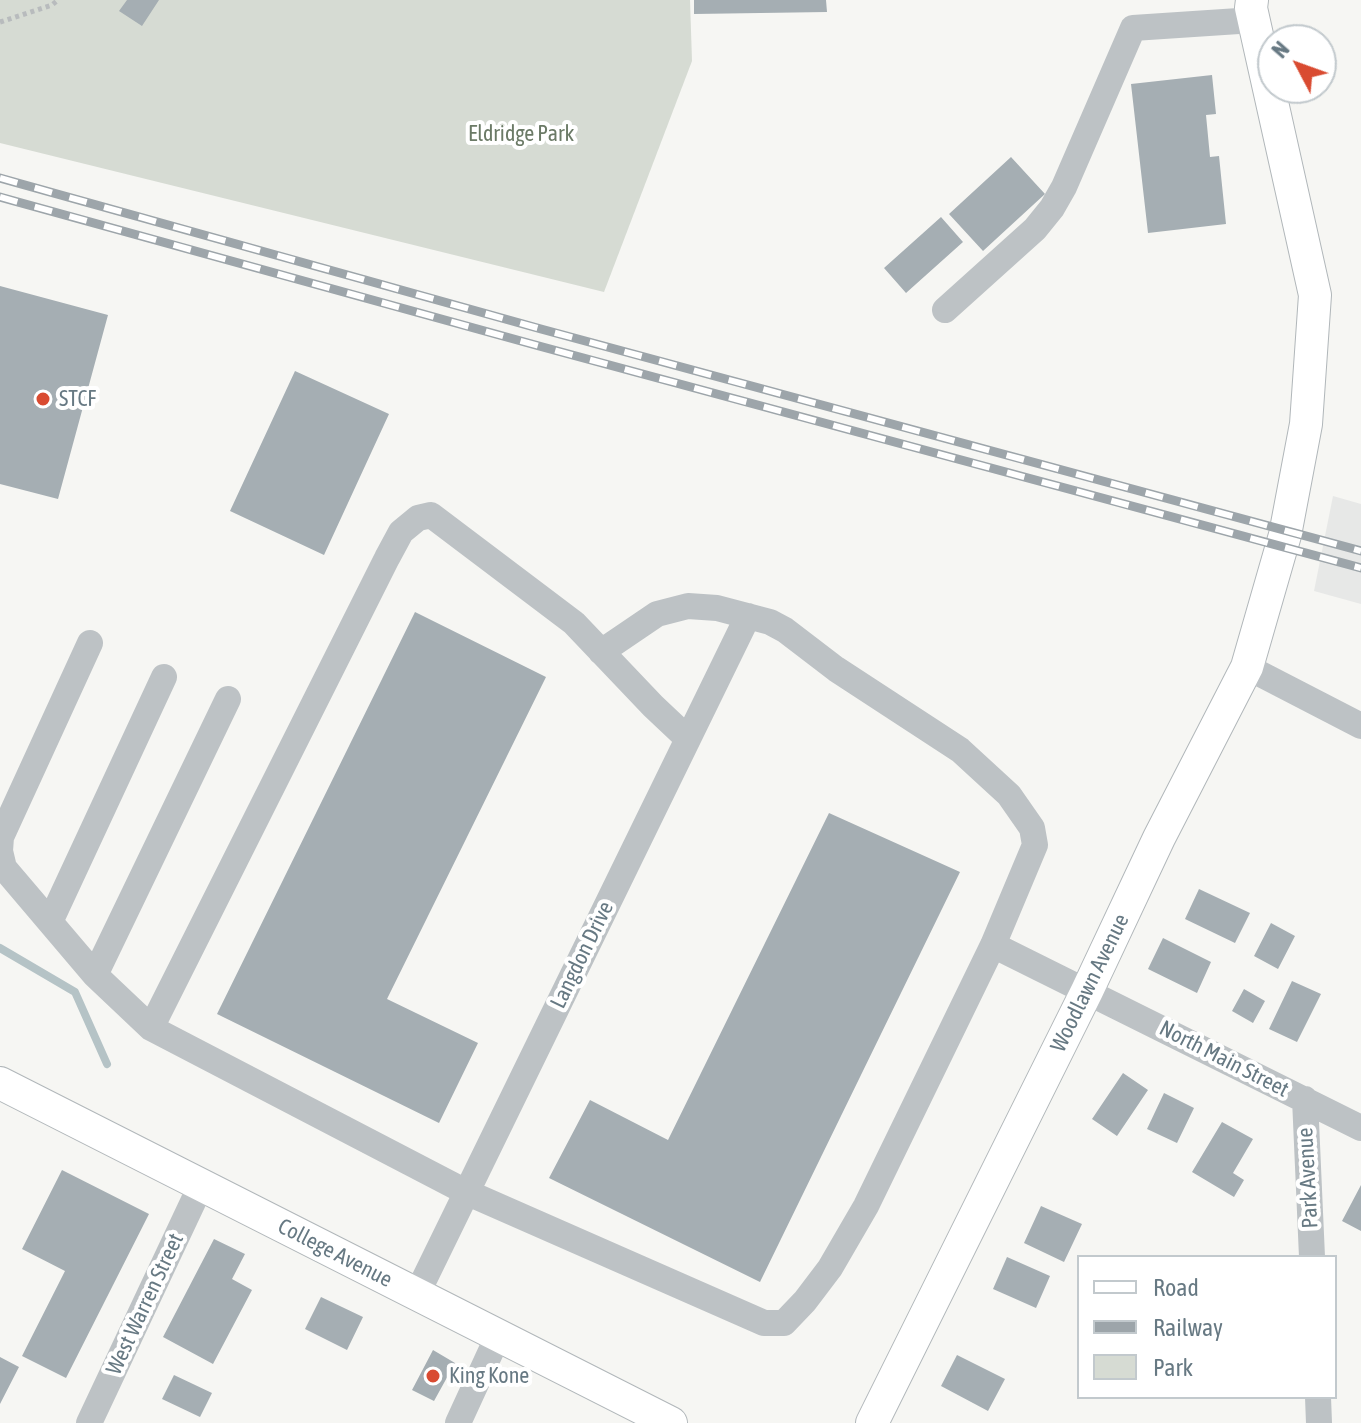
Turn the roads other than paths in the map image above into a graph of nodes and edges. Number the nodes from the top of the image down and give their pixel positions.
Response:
1 (1253, 10) edge
2 (945, 310) dead end
3 (748, 616) junction
4 (90, 643) dead end
5 (601, 652) junction
6 (1247, 667) junction
7 (164, 677) dead end
8 (228, 699) dead end
9 (1361, 726) edge
10 (688, 739) junction
11 (50, 922) junction
12 (993, 945) junction
13 (95, 975) junction
14 (1087, 991) junction
15 (151, 1028) junction
16 (0, 1083) edge
17 (1305, 1099) junction
18 (1361, 1128) edge
19 (201, 1185) junction
20 (466, 1192) junction
21 (1312, 1255) edge
22 (417, 1294) junction
23 (498, 1336) junction
24 (1318, 1399) edge
25 (89, 1423) edge
26 (458, 1423) edge
27 (671, 1423) edge
28 (872, 1423) edge
29 (1319, 1423) edge

1 - 2 street
1 - 6 main road, Woodlawn Avenue
3 - 5 street
3 - 10 street, Langdon Drive
3 - 12 street
4 - 11 street
5 - 10 street
5 - 15 street
6 - 9 street
6 - 14 main road, Woodlawn Avenue
7 - 11 street
8 - 13 street
10 - 20 street, Langdon Drive
11 - 13 street
12 - 14 street, North Main Street
12 - 20 street
13 - 15 street
14 - 17 street, North Main Street
14 - 28 main road, Woodlawn Avenue
15 - 20 street
16 - 19 main road, College Avenue
17 - 18 street, North Main Street
17 - 21 street, Park Avenue
19 - 22 main road, College Avenue
19 - 25 street, West Warren Street
20 - 22 street, Langdon Drive
22 - 23 main road, College Avenue
23 - 26 street
23 - 27 main road, College Avenue
24 - 29 street

